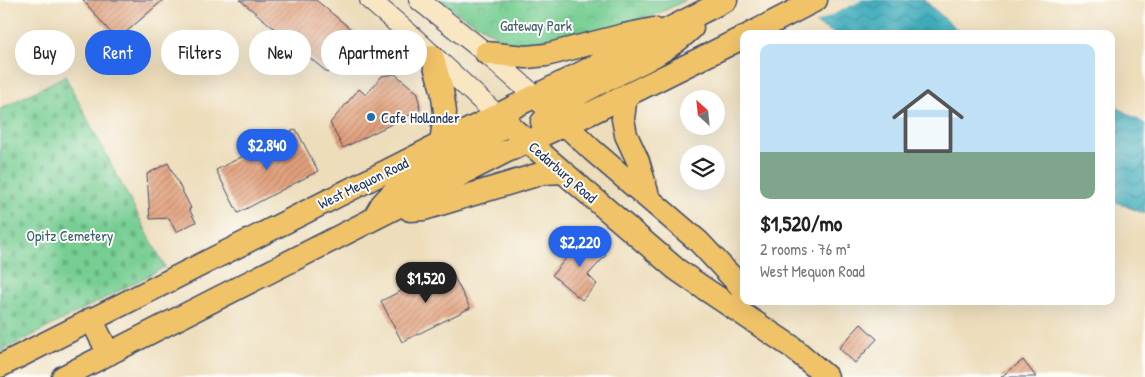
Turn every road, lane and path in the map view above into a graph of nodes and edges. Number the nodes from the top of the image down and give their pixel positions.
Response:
1 (370, 0) edge
2 (419, 0) edge
3 (816, 0) edge
4 (721, 3) edge
5 (679, 24) junction
6 (758, 30) edge
7 (740, 39) edge
8 (486, 53) junction
9 (432, 56) junction
10 (626, 95) junction
11 (536, 97) junction
12 (559, 119) junction
13 (502, 120) junction
14 (528, 142) junction
15 (441, 144) junction
16 (564, 172) junction
17 (649, 199) junction
18 (379, 217) junction
19 (740, 286) edge
20 (757, 305) edge
21 (91, 319) junction
22 (792, 347) junction
23 (109, 354) junction
24 (0, 366) edge
25 (63, 377) edge
26 (827, 377) edge

1 - 9 main road, Cedarburg Road
2 - 8 main road
3 - 6 main road
4 - 5 main road, West Mequon Road
4 - 12 main road
5 - 8 main road
5 - 11 main road, West Mequon Road
7 - 10 main road
8 - 11 main road
9 - 13 main road, Cedarburg Road
9 - 15 main road
10 - 12 main road
10 - 17 main road
11 - 12 main road
11 - 13 main road, West Mequon Road
12 - 14 main road
12 - 17 main road
13 - 14 main road, Cedarburg Road
13 - 15 main road, West Mequon Road
13 - 18 main road
14 - 16 main road, Cedarburg Road
14 - 18 main road
15 - 21 main road, West Mequon Road
16 - 18 main road
16 - 22 main road, Cedarburg Road
17 - 19 main road
18 - 23 main road
20 - 22 main road, Cedarburg Road
21 - 23 main road
21 - 24 main road, West Mequon Road
22 - 26 main road, Cedarburg Road
23 - 25 main road

